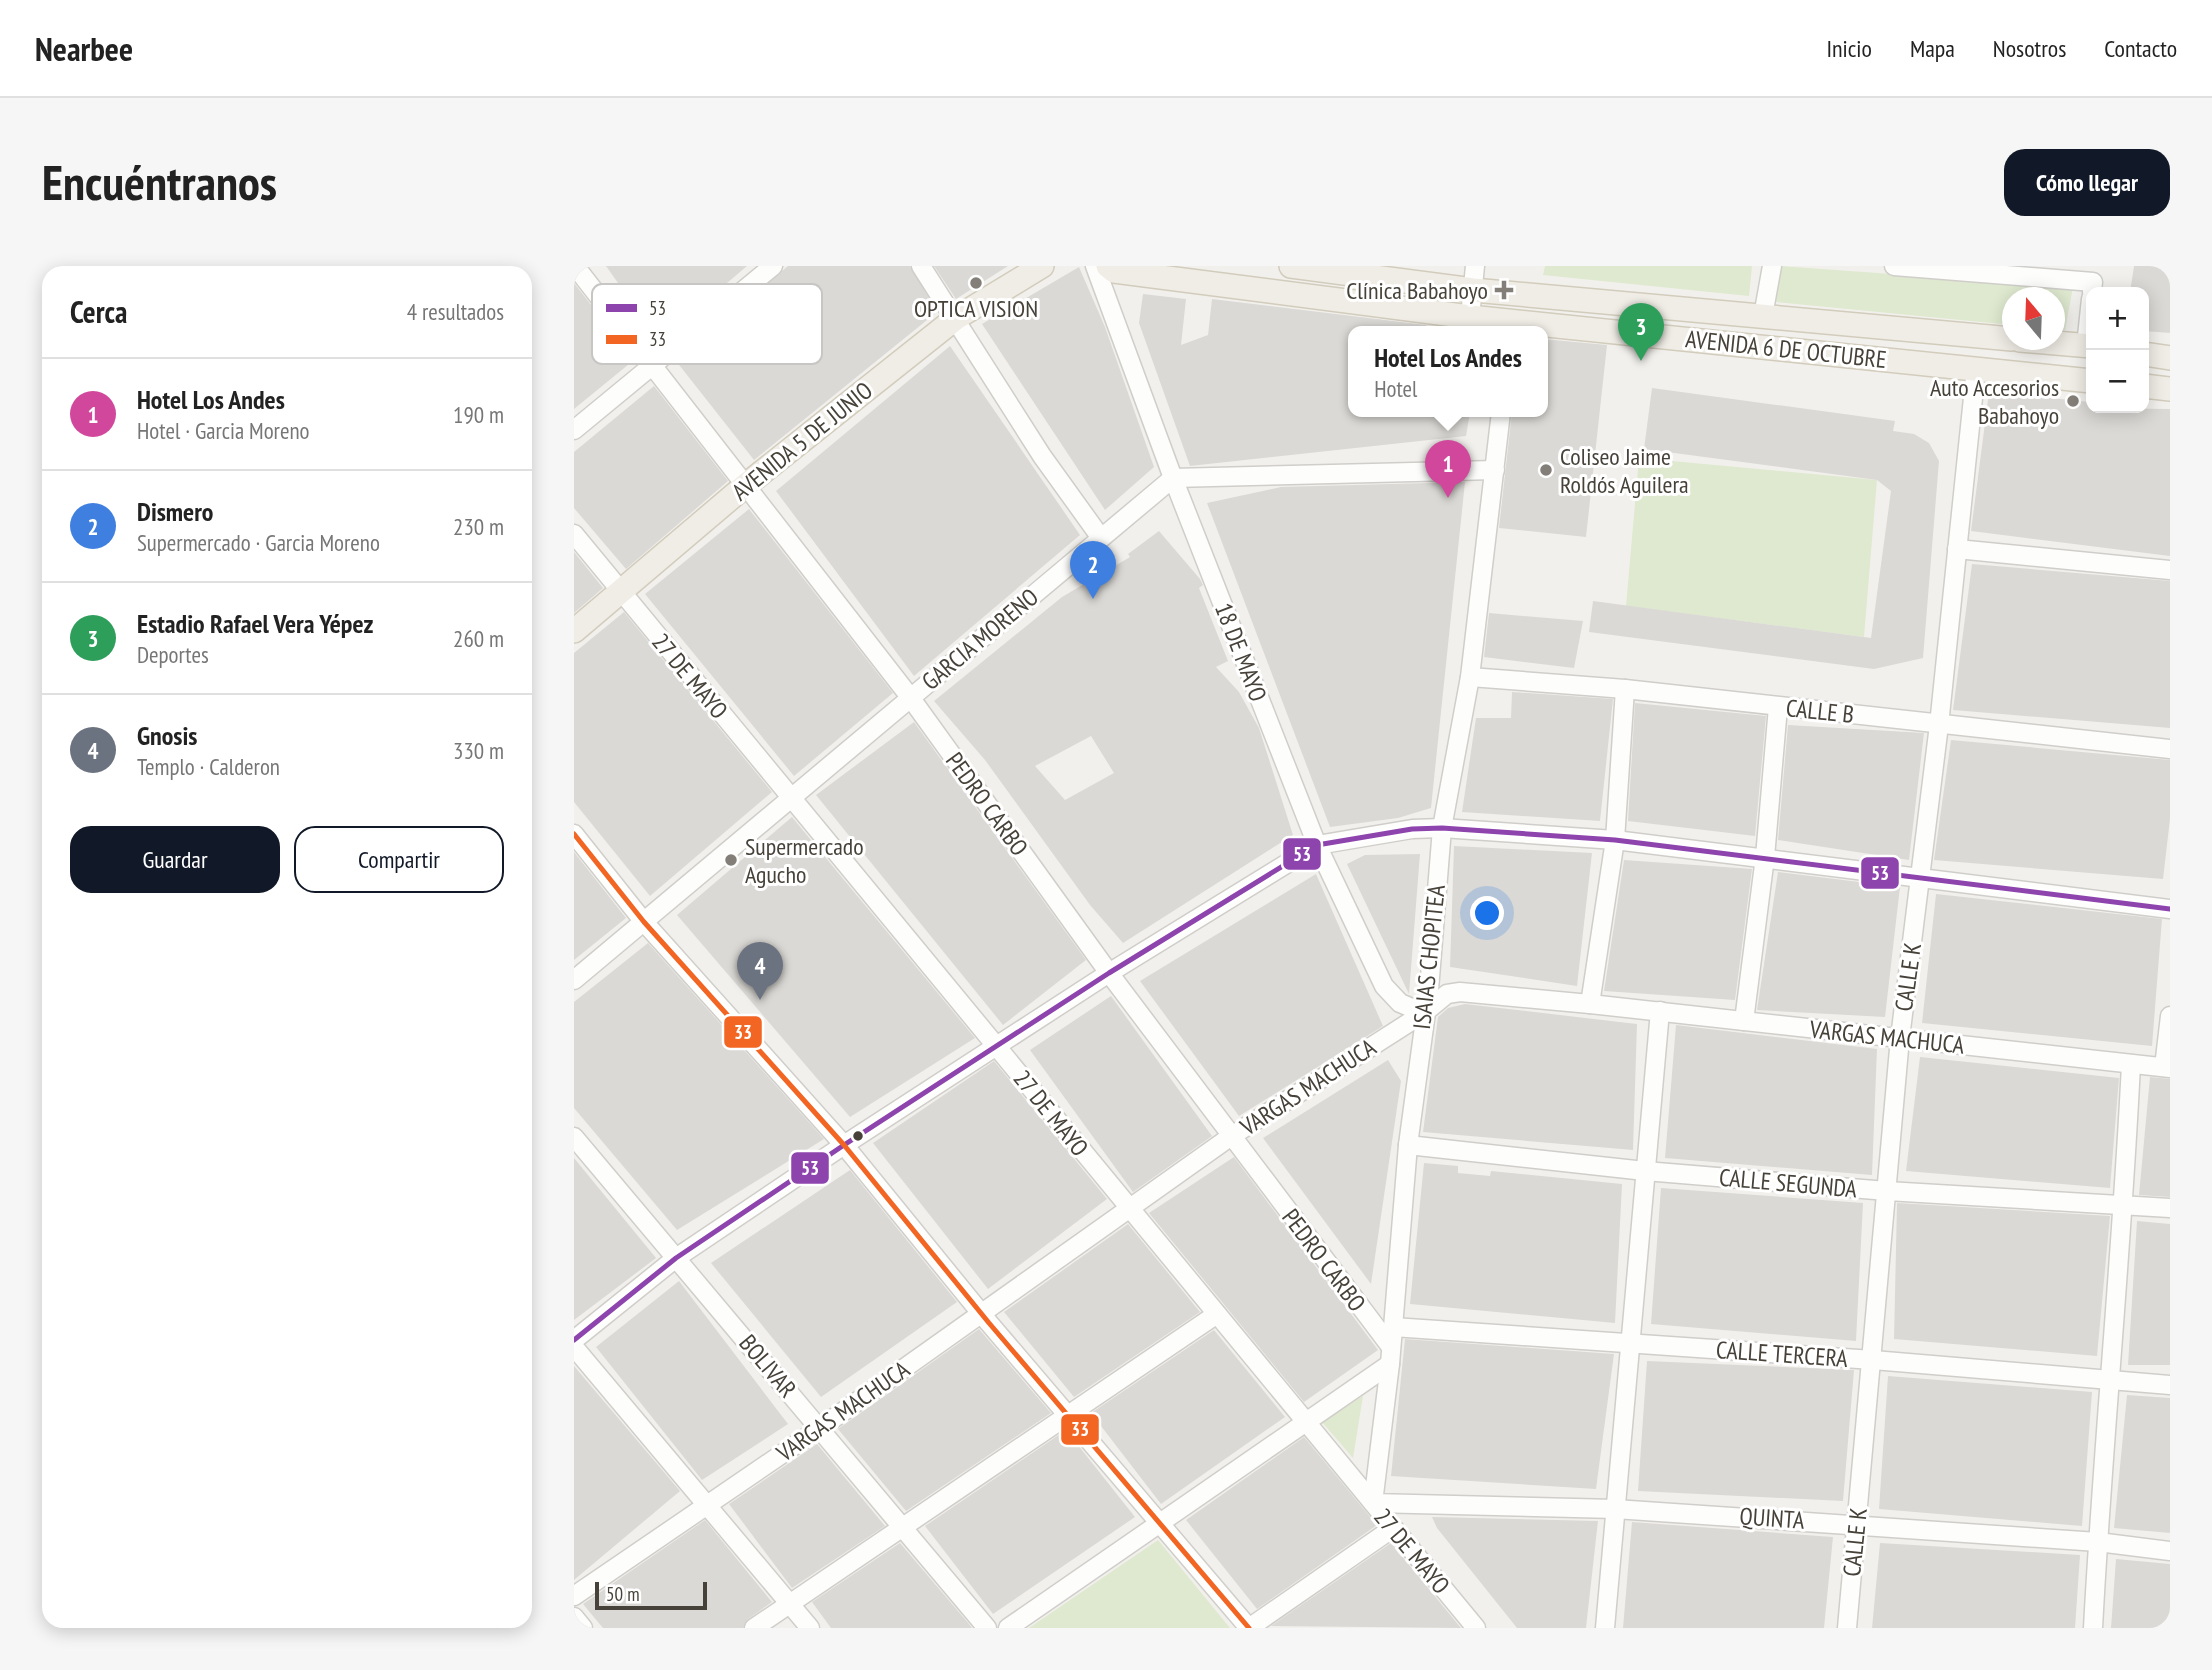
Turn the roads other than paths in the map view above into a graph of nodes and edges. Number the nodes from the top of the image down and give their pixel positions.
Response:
1 (575, 266) edge
2 (773, 266) edge
3 (921, 266) edge
4 (1042, 266) edge
5 (1095, 266) edge
6 (1108, 266) edge
7 (1291, 266) edge
8 (1475, 266) edge
9 (1772, 266) edge
10 (1894, 266) edge
11 (2021, 271) edge
12 (751, 284) edge
13 (592, 288) edge
14 (2086, 289) edge
15 (1473, 290) junction
16 (1516, 293) junction
17 (1763, 316) junction
18 (1470, 317) junction
19 (956, 318) junction
20 (1512, 326) edge
21 (1548, 329) edge
22 (2002, 338) edge
23 (2065, 344) edge
24 (2086, 346) edge
25 (2149, 355) edge
26 (2170, 358) edge
27 (653, 364) edge
28 (651, 366) junction
29 (1976, 369) junction
30 (2086, 380) edge
31 (2149, 387) edge
32 (2170, 389) edge
33 (1501, 417) edge
34 (574, 430) edge
35 (1495, 470) junction
36 (1173, 478) junction
37 (746, 485) junction
38 (574, 534) edge
39 (1101, 538) junction
40 (1957, 549) junction
41 (2170, 570) edge
42 (621, 589) junction
43 (574, 631) edge
44 (1470, 677) junction
45 (1625, 689) junction
46 (910, 697) junction
47 (1778, 707) junction
48 (1940, 725) junction
49 (2170, 749) edge
50 (792, 798) junction
51 (1442, 828) junction
52 (574, 834) edge
53 (1615, 840) junction
54 (1317, 845) junction
55 (1765, 857) junction
56 (1921, 878) junction
57 (2170, 909) edge
58 (644, 922) junction
59 (1109, 973) junction
60 (574, 980) edge
61 (1590, 1004) junction
62 (1660, 1011) junction
63 (1424, 1013) junction
64 (2170, 1016) edge
65 (1744, 1021) junction
66 (1900, 1038) junction
67 (996, 1047) junction
68 (2131, 1064) junction
69 (2167, 1068) edge
70 (574, 1137) edge
71 (1230, 1137) junction
72 (844, 1145) junction
73 (1408, 1145) junction
74 (1645, 1171) junction
75 (1887, 1191) junction
76 (2124, 1205) junction
77 (1129, 1208) junction
78 (2170, 1208) edge
79 (676, 1258) junction
80 (980, 1312) junction
81 (1217, 1314) junction
82 (1393, 1327) junction
83 (574, 1340) edge
84 (1630, 1344) junction
85 (574, 1347) edge
86 (1390, 1355) junction
87 (1873, 1360) junction
88 (2109, 1379) junction
89 (2170, 1384) edge
90 (1067, 1415) junction
91 (1304, 1420) junction
92 (820, 1428) junction
93 (1373, 1503) junction
94 (708, 1505) junction
95 (1615, 1508) junction
96 (1159, 1523) junction
97 (1857, 1524) junction
98 (903, 1527) junction
99 (1393, 1528) junction
100 (2098, 1542) junction
101 (2170, 1551) edge
102 (574, 1597) edge
103 (790, 1604) junction
104 (574, 1617) edge
105 (583, 1628) edge
106 (754, 1628) edge
107 (810, 1628) edge
108 (988, 1628) edge
109 (1008, 1628) edge
110 (1249, 1628) edge
111 (1476, 1628) edge
112 (1605, 1628) edge
113 (1847, 1628) edge
114 (2093, 1628) edge

1 - 13 street, PEDRO CARBO
2 - 12 street
3 - 19 street
4 - 19 main road, AVENIDA 5 DE JUNIO
5 - 36 street, 18 DE MAYO
6 - 18 main road, AVENIDA 6 DE OCTUBRE
7 - 15 main road, AVENIDA 6 DE OCTUBRE
8 - 15 street
9 - 17 street
10 - 11 street
11 - 14 street
15 - 16 main road, AVENIDA 6 DE OCTUBRE
15 - 18 street
16 - 17 main road, AVENIDA 6 DE OCTUBRE
16 - 20 street
17 - 22 main road, AVENIDA 6 DE OCTUBRE
18 - 20 main road, AVENIDA 6 DE OCTUBRE
19 - 37 main road, AVENIDA 5 DE JUNIO
19 - 39 street
21 - 29 main road, AVENIDA 6 DE OCTUBRE
23 - 24 main road
25 - 26 main road
27 - 28 street
28 - 34 street
28 - 37 street, PEDRO CARBO
29 - 30 main road, AVENIDA 6 DE OCTUBRE
29 - 40 street, CALLE K
31 - 32 main road
33 - 35 street, ISAIAS CHOPITEA
35 - 36 street
35 - 44 street, ISAIAS CHOPITEA
36 - 39 street, GARCIA MORENO
36 - 54 street, 18 DE MAYO
37 - 42 main road, AVENIDA 5 DE JUNIO
37 - 46 street, PEDRO CARBO
38 - 42 street, 27 DE MAYO
39 - 46 street, GARCIA MORENO
40 - 41 street
40 - 48 street, CALLE K
42 - 43 main road, AVENIDA 5 DE JUNIO
42 - 50 street, 27 DE MAYO
44 - 45 street, CALLE B
44 - 51 street, ISAIAS CHOPITEA
45 - 47 street, CALLE B
45 - 53 street
46 - 50 street, GARCIA MORENO
46 - 59 street, PEDRO CARBO
47 - 48 street, CALLE B
47 - 55 street
48 - 49 street, CALLE B
48 - 56 street, CALLE K
50 - 58 street, GARCIA MORENO
50 - 67 street, 27 DE MAYO
51 - 53 street
51 - 54 street
51 - 63 street, ISAIAS CHOPITEA
52 - 58 street
53 - 55 street
53 - 61 street
54 - 59 street
54 - 63 street, 18 DE MAYO
55 - 56 street
55 - 65 street
56 - 57 street
56 - 66 street, CALLE K
58 - 60 street, GARCIA MORENO
58 - 72 street
59 - 67 street
59 - 71 street, PEDRO CARBO
61 - 62 street, VARGAS MACHUCA
61 - 63 street, VARGAS MACHUCA
62 - 65 street, VARGAS MACHUCA
62 - 74 street
63 - 71 street, VARGAS MACHUCA
63 - 73 street, ISAIAS CHOPITEA
64 - 69 street
65 - 66 street, VARGAS MACHUCA
66 - 68 street, VARGAS MACHUCA
66 - 75 street, CALLE K
67 - 72 street
67 - 77 street, 27 DE MAYO
68 - 69 street, VARGAS MACHUCA
68 - 76 street
70 - 79 street, BOLIVAR
71 - 77 street, VARGAS MACHUCA
71 - 86 street, PEDRO CARBO
72 - 79 street
72 - 80 street
73 - 74 street, CALLE SEGUNDA
73 - 82 street, ISAIAS CHOPITEA
74 - 75 street, CALLE SEGUNDA
74 - 84 street
75 - 76 street, CALLE SEGUNDA
75 - 87 street, CALLE K
76 - 78 street, CALLE SEGUNDA
76 - 88 street
77 - 80 street, VARGAS MACHUCA
77 - 81 street, 27 DE MAYO
79 - 83 street
79 - 92 street, BOLIVAR
80 - 90 street
80 - 92 street, VARGAS MACHUCA
81 - 90 street
81 - 91 street, 27 DE MAYO
82 - 84 street, CALLE TERCERA
82 - 86 street, ISAIAS CHOPITEA
84 - 87 street, CALLE TERCERA
84 - 95 street
85 - 94 street
86 - 91 street
86 - 93 street, ISAIAS CHOPITEA
87 - 88 street, CALLE TERCERA
87 - 97 street, CALLE K
88 - 89 street, CALLE TERCERA
88 - 100 street
90 - 96 street
90 - 98 street
91 - 93 street, 27 DE MAYO
91 - 96 street
92 - 94 street, VARGAS MACHUCA
92 - 98 street, BOLIVAR
93 - 95 street, QUINTA
93 - 99 street, 27 DE MAYO
94 - 102 street, VARGAS MACHUCA
94 - 103 street
95 - 97 street, QUINTA
95 - 112 street
96 - 109 street
96 - 110 street
97 - 100 street, QUINTA
97 - 113 street, CALLE K
98 - 103 street
98 - 108 street, BOLIVAR
99 - 110 street
99 - 111 street, 27 DE MAYO
100 - 101 street, QUINTA
100 - 114 street
103 - 106 street
103 - 107 street
104 - 105 street

